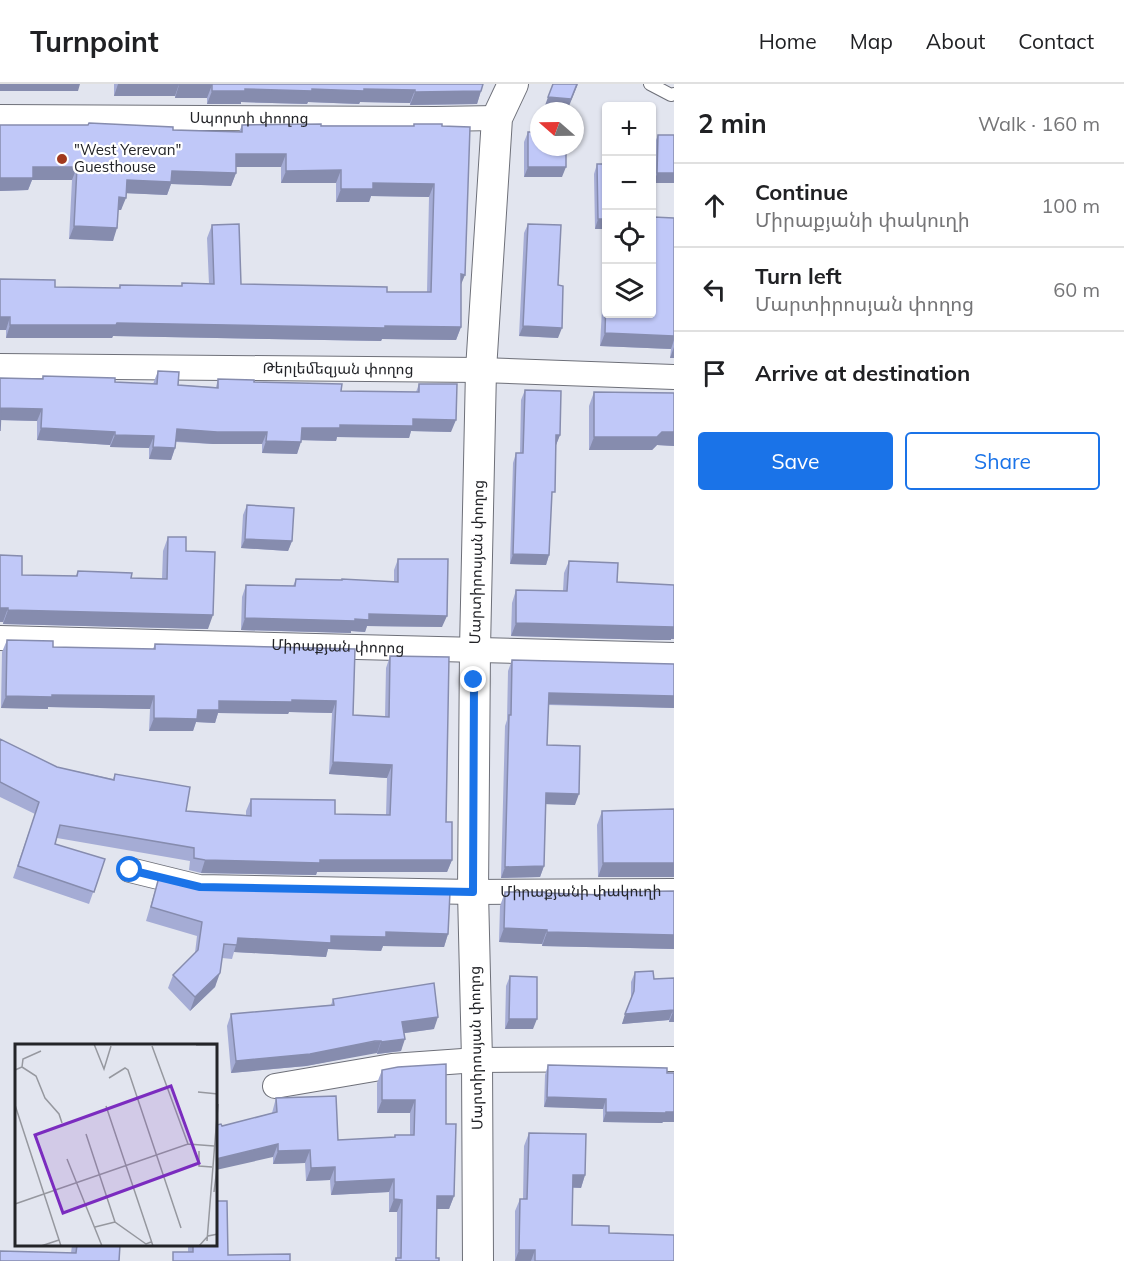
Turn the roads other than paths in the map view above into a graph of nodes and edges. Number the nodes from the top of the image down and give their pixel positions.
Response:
1 (513, 84) edge
2 (650, 84) edge
3 (674, 94) edge
4 (0, 117) edge
5 (497, 118) junction
6 (0, 366) edge
7 (481, 370) junction
8 (674, 377) edge
9 (0, 638) edge
10 (475, 649) junction
11 (674, 655) edge
12 (130, 870) dead end
13 (674, 891) edge
14 (473, 892) junction
15 (674, 1059) edge
16 (477, 1060) junction
17 (275, 1086) dead end
18 (478, 1261) edge

1 - 5 street, Մարտիրոսյան փողոց
2 - 3 lane
4 - 5 street, Սպորտի փողոց
5 - 7 street, Մարտիրոսյան փողոց
6 - 7 street, Թերլեմեզյան փողոց
7 - 8 street, Թերլեմեզյան փողոց
7 - 10 street, Մարտիրոսյան փողոց
9 - 10 street, Միրաքյան փողոց
10 - 11 street, Միրաքյան փողոց
10 - 14 street, Մարտիրոսյան փողոց
12 - 14 street, Միրաքյանի փակուղի
13 - 14 street, Միրաքյանի փակուղի
14 - 16 street, Մարտիրոսյան փողոց
15 - 16 street
16 - 17 street
16 - 18 street, Մարտիրոսյան փողոց

